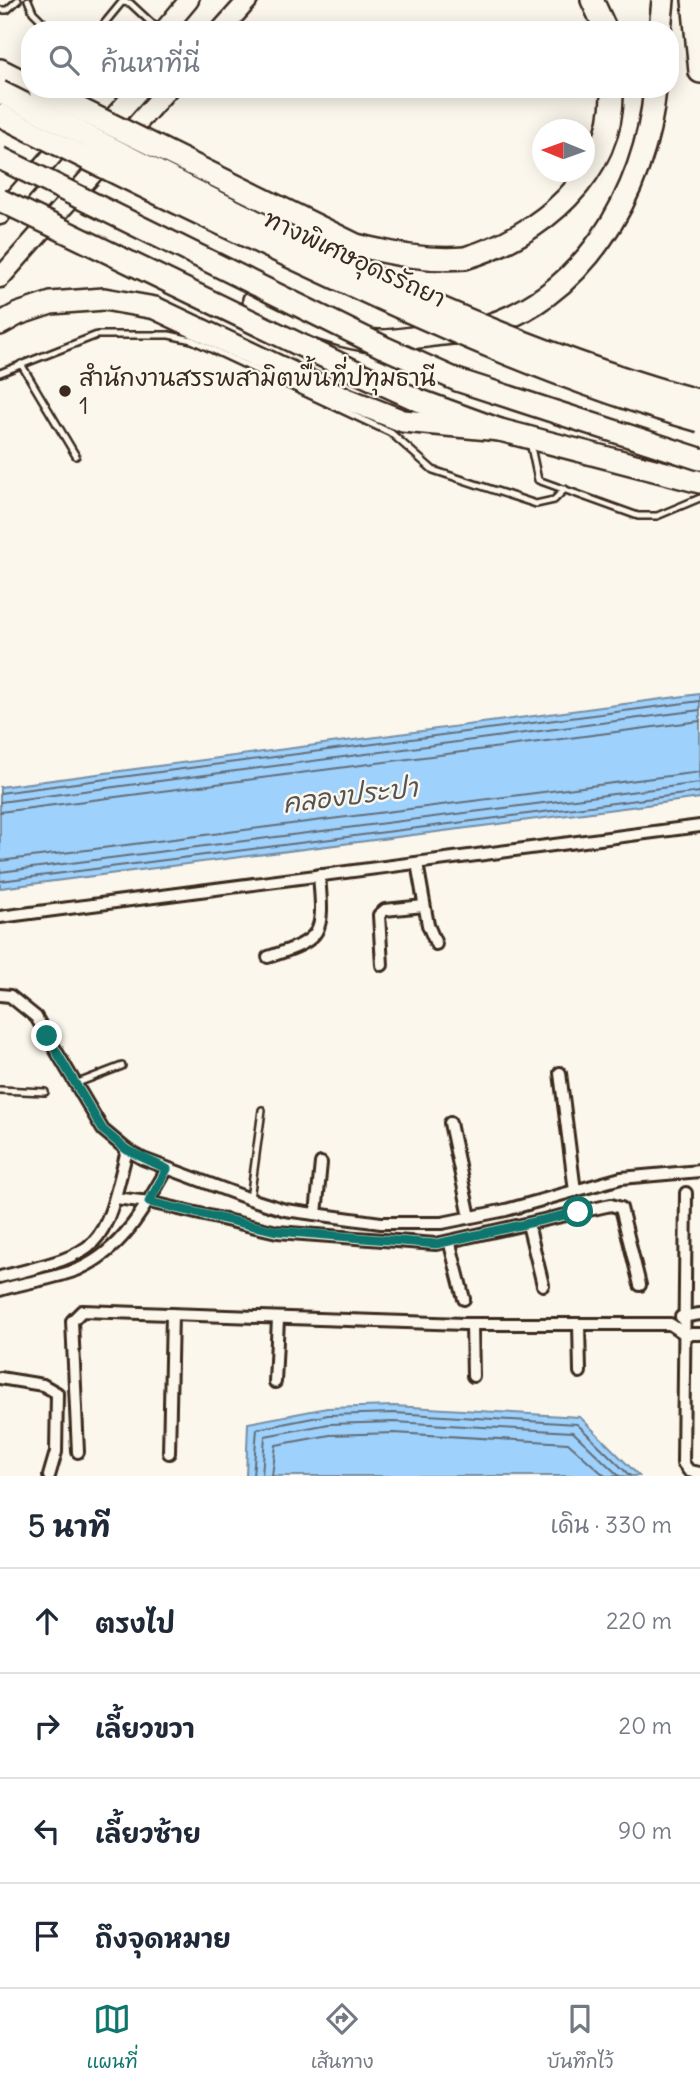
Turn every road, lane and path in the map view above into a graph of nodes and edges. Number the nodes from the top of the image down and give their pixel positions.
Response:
1 (18, 0) edge
2 (28, 0) edge
3 (189, 0) edge
4 (248, 0) edge
5 (592, 0) edge
6 (663, 0) edge
7 (693, 0) edge
8 (0, 10) edge
9 (42, 21) edge
10 (106, 21) edge
11 (151, 21) edge
12 (170, 21) edge
13 (229, 21) edge
14 (602, 21) edge
15 (661, 21) edge
16 (0, 70) edge
17 (700, 72) edge
18 (21, 80) edge
19 (0, 92) edge
20 (57, 98) edge
21 (103, 98) edge
22 (160, 98) edge
23 (611, 98) edge
24 (653, 98) edge
25 (0, 116) edge
26 (0, 158) edge
27 (0, 173) edge
28 (0, 200) edge
29 (0, 215) edge
30 (0, 278) edge
31 (0, 324) edge
32 (20, 364) junction
33 (0, 373) edge
34 (700, 401) edge
35 (700, 421) edge
36 (500, 430) junction
37 (529, 439) junction
38 (76, 456) dead end
39 (700, 459) edge
40 (700, 482) edge
41 (565, 489) junction
42 (700, 498) edge
43 (700, 826) edge
44 (417, 863) junction
45 (319, 875) junction
46 (424, 906) junction
47 (0, 917) edge
48 (436, 944) dead end
49 (268, 957) dead end
50 (382, 965) dead end
51 (0, 995) edge
52 (122, 1066) dead end
53 (560, 1073) dead end
54 (75, 1084) junction
55 (0, 1090) edge
56 (46, 1092) dead end
57 (262, 1110) dead end
58 (450, 1123) dead end
59 (127, 1150) junction
60 (321, 1163) dead end
61 (167, 1169) junction
62 (700, 1171) edge
63 (576, 1191) junction
64 (686, 1193) dead end
65 (116, 1198) junction
66 (250, 1199) junction
67 (149, 1202) junction
68 (316, 1214) junction
69 (470, 1217) junction
70 (528, 1224) junction
71 (686, 1243) junction
72 (700, 1243) edge
73 (450, 1244) junction
74 (0, 1276) edge
75 (543, 1285) dead end
76 (640, 1285) dead end
77 (0, 1290) edge
78 (464, 1299) dead end
79 (172, 1314) junction
80 (700, 1314) edge
81 (685, 1315) junction
82 (278, 1320) junction
83 (579, 1324) junction
84 (670, 1324) junction
85 (472, 1325) junction
86 (685, 1334) junction
87 (700, 1334) edge
88 (580, 1372) dead end
89 (473, 1376) dead end
90 (0, 1378) edge
91 (275, 1382) dead end
92 (78, 1452) dead end
93 (169, 1453) dead end
94 (700, 1473) edge
95 (49, 1476) edge

1 - 8 lane
2 - 9 lane
3 - 12 main road
4 - 13 main road
5 - 14 highway
6 - 15 highway
7 - 17 highway
10 - 11 lane
16 - 18 highway
19 - 34 highway, bridge
20 - 23 highway, bridge
21 - 29 main road
22 - 30 main road
24 - 27 highway
25 - 35 highway, ทางพิเศษอุดรรัถยา, bridge
26 - 39 highway, bridge
28 - 36 highway, bridge
31 - 36 highway
32 - 33 lane
32 - 38 lane
32 - 41 lane
36 - 37 highway
37 - 40 highway
37 - 41 lane
41 - 42 lane
43 - 44 street
44 - 45 street
44 - 46 street
45 - 47 street
45 - 49 street
46 - 48 street
46 - 50 street
51 - 54 street
52 - 54 lane
53 - 63 street
54 - 59 street
55 - 56 lane
57 - 66 lane
58 - 69 street
59 - 61 street
59 - 65 street
60 - 68 street
61 - 66 street
61 - 67 street
62 - 63 street
63 - 69 street
64 - 71 street
65 - 67 street
65 - 74 street
66 - 68 street
67 - 73 street
67 - 77 street
68 - 69 street
70 - 73 street
70 - 75 street
70 - 76 street
71 - 72 street
71 - 81 street
73 - 78 street
79 - 82 street
79 - 92 street
79 - 93 street
80 - 81 street
81 - 84 street
81 - 86 street
82 - 85 street
82 - 91 street
83 - 84 street
83 - 85 street
83 - 88 street
84 - 86 street
85 - 89 street
86 - 87 street
86 - 94 street
90 - 95 street

